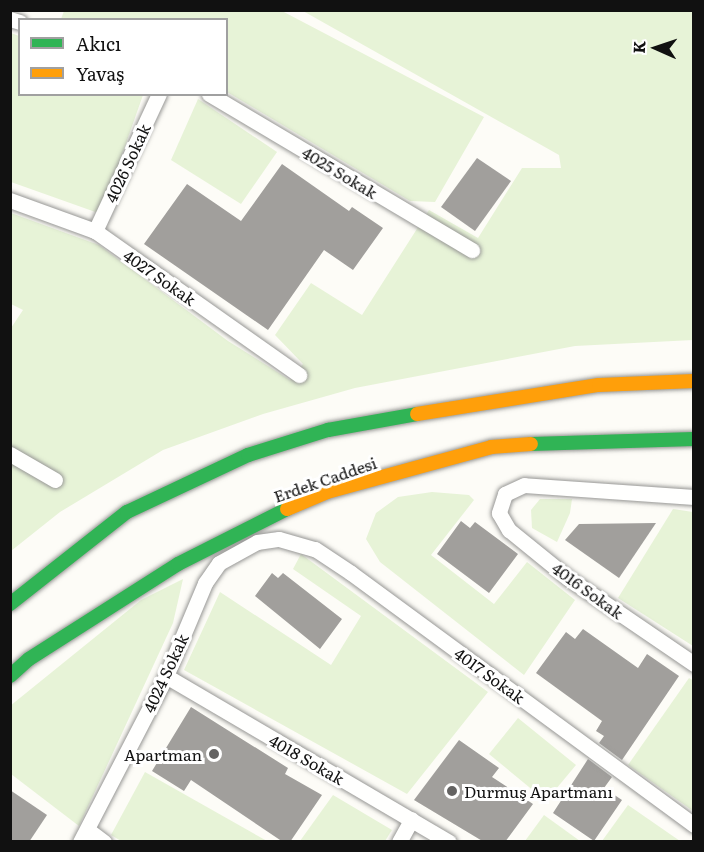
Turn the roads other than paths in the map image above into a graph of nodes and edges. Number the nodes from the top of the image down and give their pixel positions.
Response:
1 (158, 96) edge
2 (212, 96) edge
3 (10, 200) edge
4 (95, 231) junction
5 (472, 250) dead end
6 (299, 375) dead end
7 (693, 381) edge
8 (693, 439) edge
9 (10, 454) edge
10 (55, 480) dead end
11 (693, 496) edge
12 (279, 539) joint
13 (10, 604) edge
14 (693, 664) edge
15 (10, 676) edge
16 (166, 676) junction
17 (412, 819) junction
18 (693, 825) edge
19 (84, 836) edge
20 (104, 842) edge
21 (399, 842) edge
22 (449, 842) edge

1 - 4 lane, 4026 Sokak
2 - 5 lane, 4025 Sokak
3 - 4 lane, 4027 Sokak
4 - 6 lane, 4027 Sokak
7 - 13 highway
8 - 15 highway, Erdek Caddesi
9 - 10 lane
11 - 14 lane, 4016 Sokak
12 - 16 lane, 4024 Sokak
12 - 18 lane, 4017 Sokak
16 - 17 lane, 4018 Sokak
16 - 19 lane, 4024 Sokak
17 - 21 lane
17 - 22 lane, 4018 Sokak
19 - 20 lane

